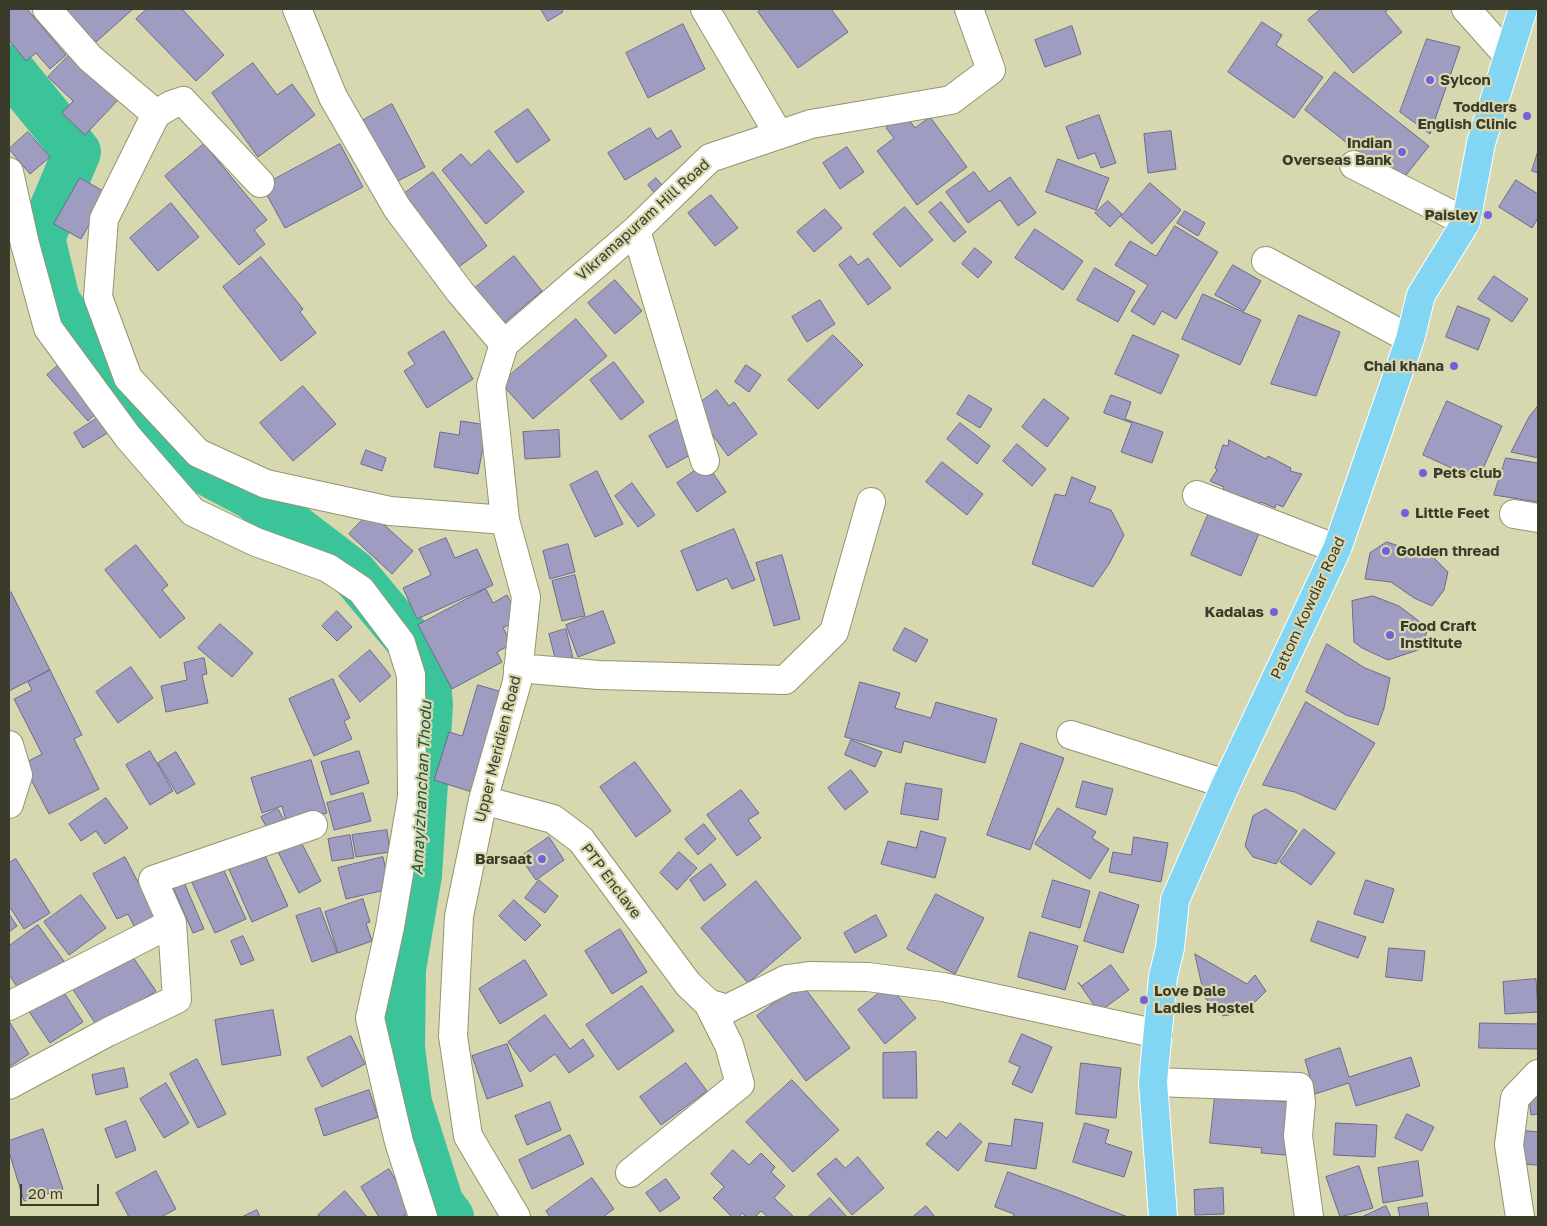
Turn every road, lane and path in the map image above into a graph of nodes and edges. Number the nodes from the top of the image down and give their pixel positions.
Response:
1 (47, 9) edge
2 (297, 9) edge
3 (705, 9) edge
4 (969, 9) edge
5 (1466, 9) edge
6 (1523, 9) edge
7 (1508, 56) junction
8 (156, 114) junction
9 (779, 135) junction
10 (1354, 165) dead end
11 (9, 172) edge
12 (260, 183) dead end
13 (1466, 222) junction
14 (15, 230) edge
15 (636, 230) junction
16 (1266, 261) dead end
17 (1410, 339) junction
18 (504, 344) junction
19 (705, 461) dead end
20 (1197, 494) dead end
21 (871, 502) dead end
22 (505, 520) junction
23 (1337, 549) junction
24 (518, 668) junction
25 (1071, 735) dead end
26 (9, 745) edge
27 (1226, 784) junction
28 (483, 800) junction
29 (9, 804) edge
30 (313, 825) dead end
31 (172, 923) junction
32 (708, 1003) junction
33 (9, 1006) edge
34 (1158, 1034) junction
35 (1538, 1074) edge
36 (1153, 1082) junction
37 (9, 1084) edge
38 (630, 1173) dead end
39 (1526, 1213) edge
40 (423, 1217) edge
41 (516, 1217) edge
42 (1162, 1217) edge
43 (1309, 1217) edge

1 - 8 street
2 - 18 street
3 - 9 street
4 - 9 street, Vikramapuram Hill Road
5 - 7 street
6 - 7 main road, Pattom Kowdiar Road
7 - 13 main road, Pattom Kowdiar Road
8 - 12 street
8 - 22 street
9 - 15 street, Vikramapuram Hill Road
10 - 13 street
11 - 14 street
13 - 17 main road, Pattom Kowdiar Road
14 - 40 street
15 - 18 street, Vikramapuram Hill Road
15 - 19 street
16 - 17 street
17 - 23 main road, Pattom Kowdiar Road
18 - 22 street
20 - 23 street
21 - 24 street
22 - 24 street, Upper Meridien Road
23 - 27 main road, Pattom Kowdiar Road
24 - 28 street, Upper Meridien Road
25 - 27 street
26 - 29 street
27 - 34 main road, Pattom Kowdiar Road
28 - 32 street, PTP Enclave
28 - 41 street, Upper Meridien Road
30 - 31 street
31 - 33 street
31 - 37 street
32 - 34 street
32 - 38 street, PTP Enclave
34 - 36 main road, Pattom Kowdiar Road
35 - 39 street
36 - 42 main road, Pattom Kowdiar Road
36 - 43 street

